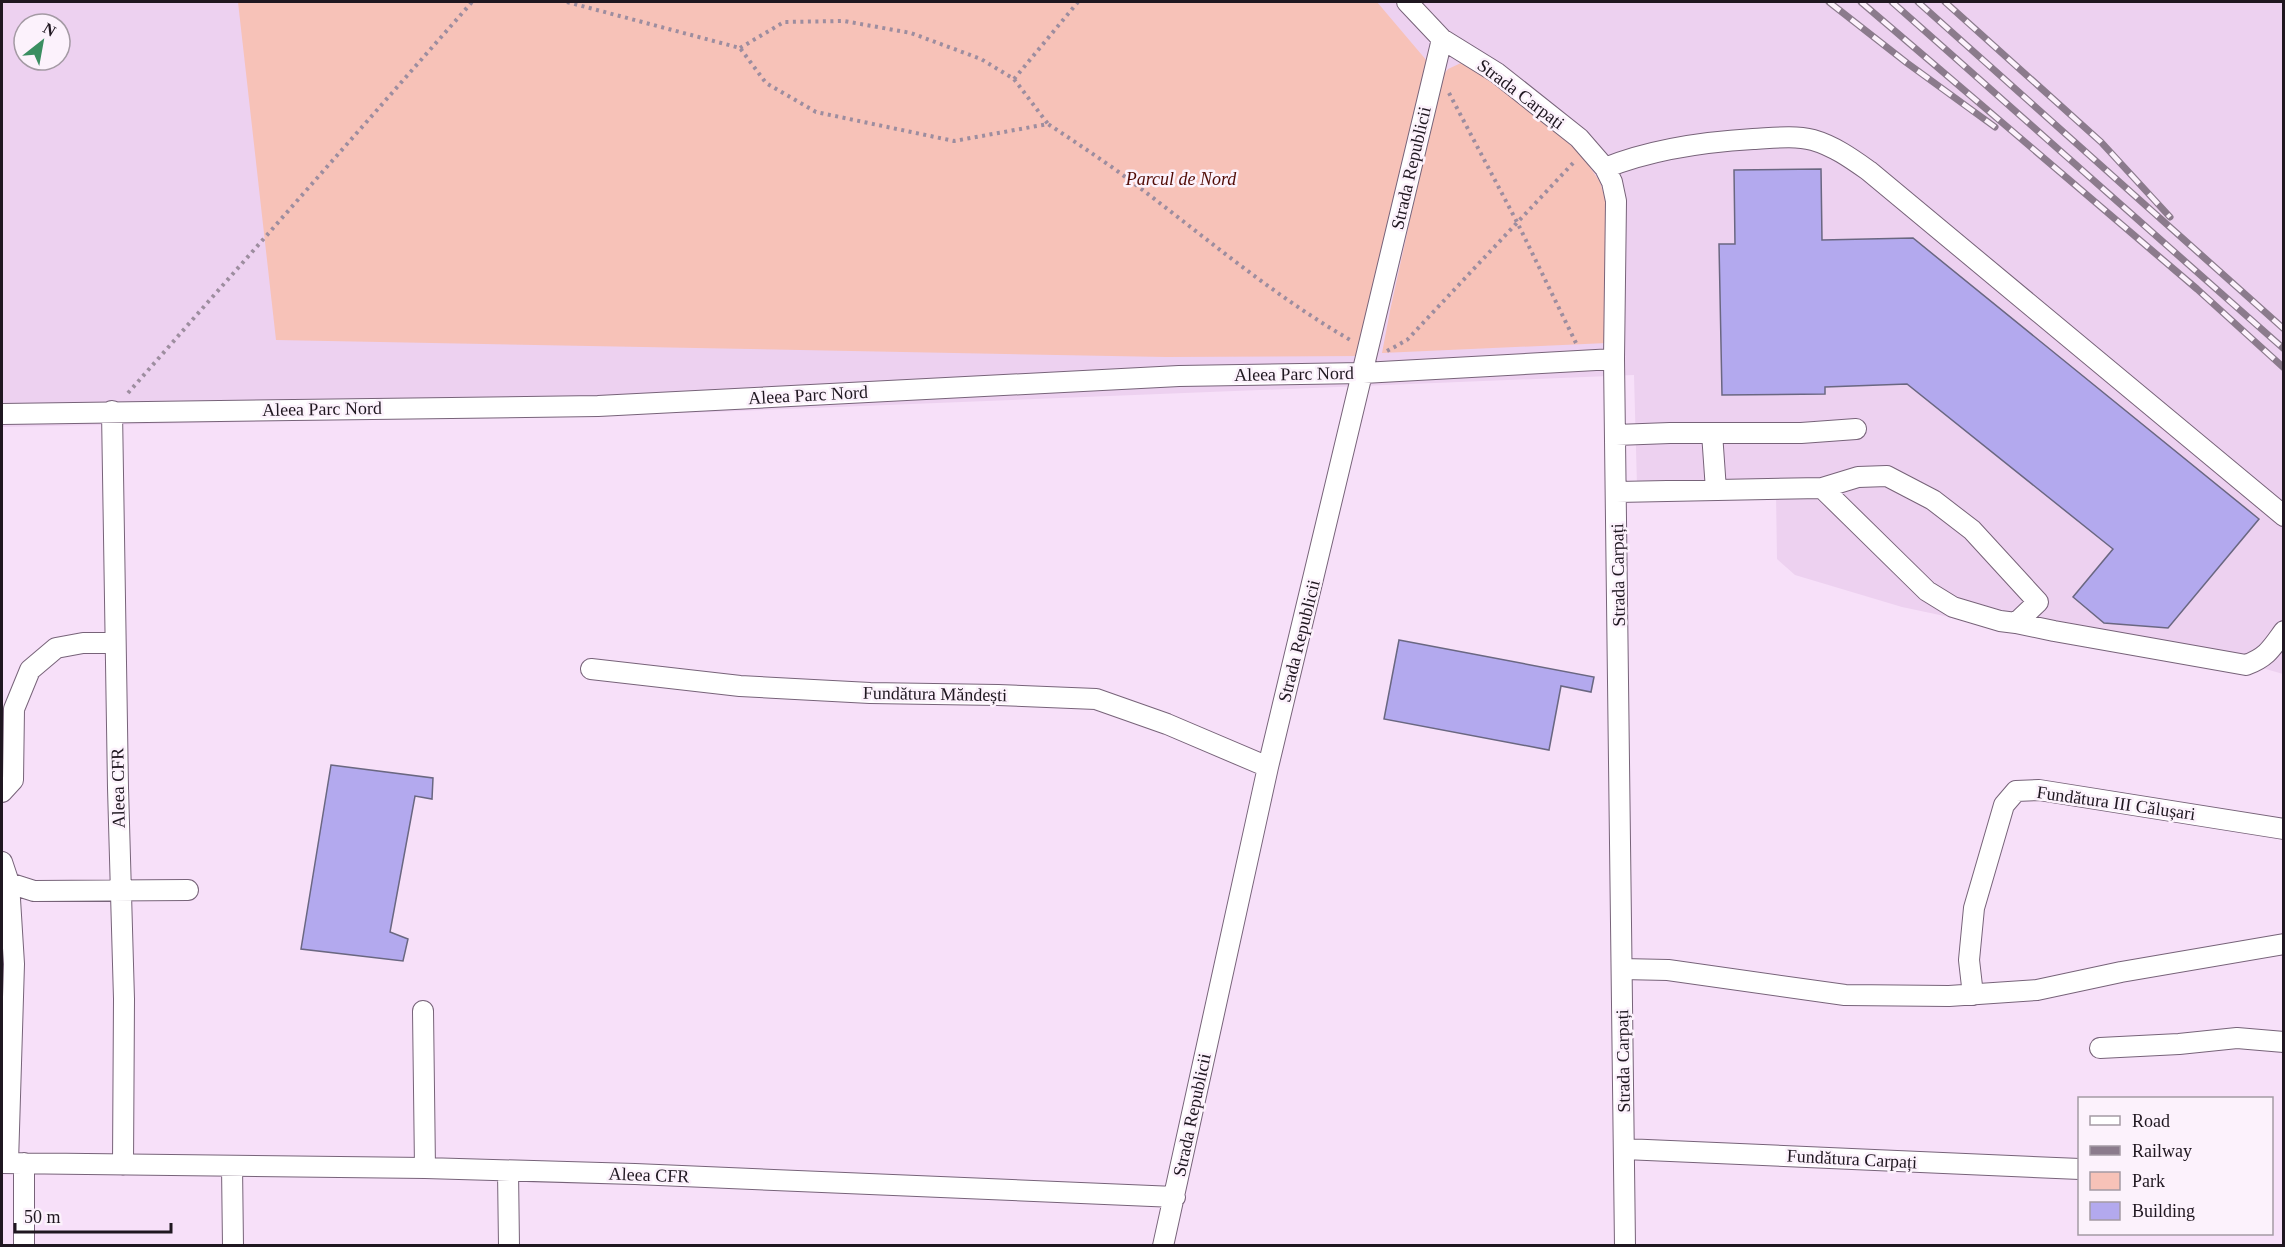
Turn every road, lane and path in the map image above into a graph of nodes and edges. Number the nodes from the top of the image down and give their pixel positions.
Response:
1 (472, 2) edge
2 (567, 2) edge
3 (1078, 2) edge
4 (1407, 2) edge
5 (1442, 39) junction
6 (740, 48) junction
7 (1434, 66) junction
8 (1014, 79) junction
9 (1048, 124) junction
10 (1588, 147) junction
11 (1605, 168) junction
12 (1517, 222) junction
13 (1368, 352) junction
14 (1614, 359) junction
15 (1585, 360) junction
16 (1363, 373) junction
17 (112, 411) junction
18 (2, 414) edge
19 (1856, 429) dead end
20 (1712, 433) junction
21 (1616, 435) junction
22 (1822, 488) junction
23 (1716, 490) junction
24 (1617, 492) junction
25 (2283, 516) edge
26 (2016, 623) junction
27 (2283, 631) edge
28 (115, 643) junction
29 (591, 669) dead end
30 (1268, 767) junction
31 (2, 792) edge
32 (2283, 829) edge
33 (2, 862) edge
34 (9, 883) junction
35 (188, 890) dead end
36 (121, 892) junction
37 (2283, 944) edge
38 (8, 965) edge
39 (1622, 969) junction
40 (1972, 995) junction
41 (423, 1011) dead end
42 (2283, 1042) edge
43 (2100, 1048) dead end
44 (1624, 1149) junction
45 (11, 1163) edge
46 (123, 1165) junction
47 (232, 1166) junction
48 (425, 1168) junction
49 (2078, 1169) edge
50 (508, 1171) junction
51 (1174, 1197) junction
52 (24, 1245) edge
53 (233, 1245) edge
54 (509, 1245) edge
55 (1163, 1245) edge
56 (1625, 1245) edge

1 - 17 path
2 - 6 path
3 - 8 path
4 - 5 street, Strada Carpați
5 - 7 street, Strada Republicii
5 - 10 street, Strada Carpați
6 - 8 path
6 - 9 path
7 - 12 path
7 - 13 street, Strada Republicii
8 - 9 path
9 - 13 path
10 - 11 street, Strada Carpați
10 - 12 path
11 - 14 street, Strada Carpați
11 - 25 street
12 - 13 path
12 - 15 path
13 - 16 street, Strada Republicii
14 - 15 street, Aleea Parc Nord
14 - 21 street, Strada Carpați
15 - 16 street, Aleea Parc Nord
16 - 17 street, Aleea Parc Nord
16 - 30 street, Strada Republicii
17 - 18 street, Aleea Parc Nord
17 - 28 street, Aleea CFR
19 - 20 street
20 - 21 street
20 - 23 street
21 - 24 street, Strada Carpați
22 - 23 street
22 - 26 street
22 - 26 street
23 - 24 street
24 - 39 street, Strada Carpați
26 - 27 street
28 - 31 street
28 - 36 street, Aleea CFR
29 - 30 street, Fundătura Măndești
30 - 51 street, Strada Republicii
32 - 40 street, Fundătura III Călușari
33 - 34 street
34 - 36 street
34 - 38 street
35 - 36 street
36 - 46 street, Aleea CFR
37 - 40 street
38 - 45 street
39 - 40 street
39 - 44 street, Strada Carpați
41 - 48 street
42 - 43 street
44 - 49 street, Fundătura Carpați
44 - 56 street, Strada Carpați
45 - 46 street, Aleea CFR
45 - 52 street
46 - 47 street, Aleea CFR
47 - 48 street, Aleea CFR
47 - 53 street
48 - 50 street, Aleea CFR
50 - 51 street, Aleea CFR
50 - 54 street
51 - 55 street, Strada Republicii

